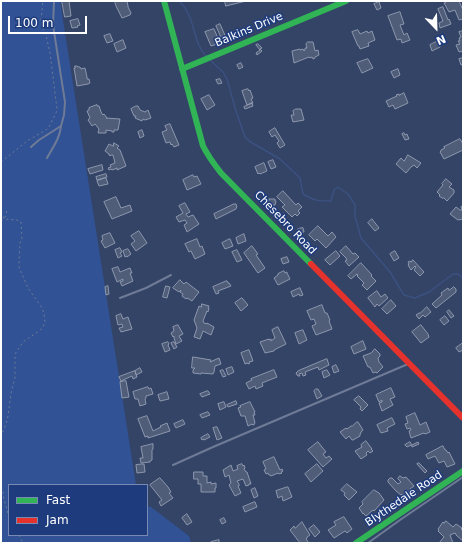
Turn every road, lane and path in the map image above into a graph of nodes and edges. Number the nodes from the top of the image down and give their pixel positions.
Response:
1 (43, 1) edge
2 (54, 1) edge
3 (164, 1) edge
4 (346, 1) edge
5 (182, 69) junction
6 (61, 126) junction
7 (31, 148) dead end
8 (47, 158) dead end
9 (1, 162) edge
10 (7, 209) dead end
11 (1, 212) edge
12 (4, 219) junction
13 (1, 221) edge
14 (171, 275) dead end
15 (120, 298) dead end
16 (409, 364) junction
17 (463, 418) edge
18 (1, 436) edge
19 (173, 465) dead end
20 (463, 471) edge
21 (463, 477) edge
22 (1, 487) edge
23 (8, 513) edge
24 (356, 543) edge
25 (368, 543) edge

1 - 9 path
2 - 6 lane
3 - 5 street, Chesebro Road
4 - 5 street, Balkins Drive
5 - 16 street, Chesebro Road
6 - 7 lane
6 - 8 lane
10 - 12 path
11 - 12 path
12 - 13 path
12 - 18 path
14 - 15 lane
16 - 17 street, Chesebro Road
16 - 19 lane
20 - 24 street, Blythedale Road
21 - 25 lane
22 - 23 path

